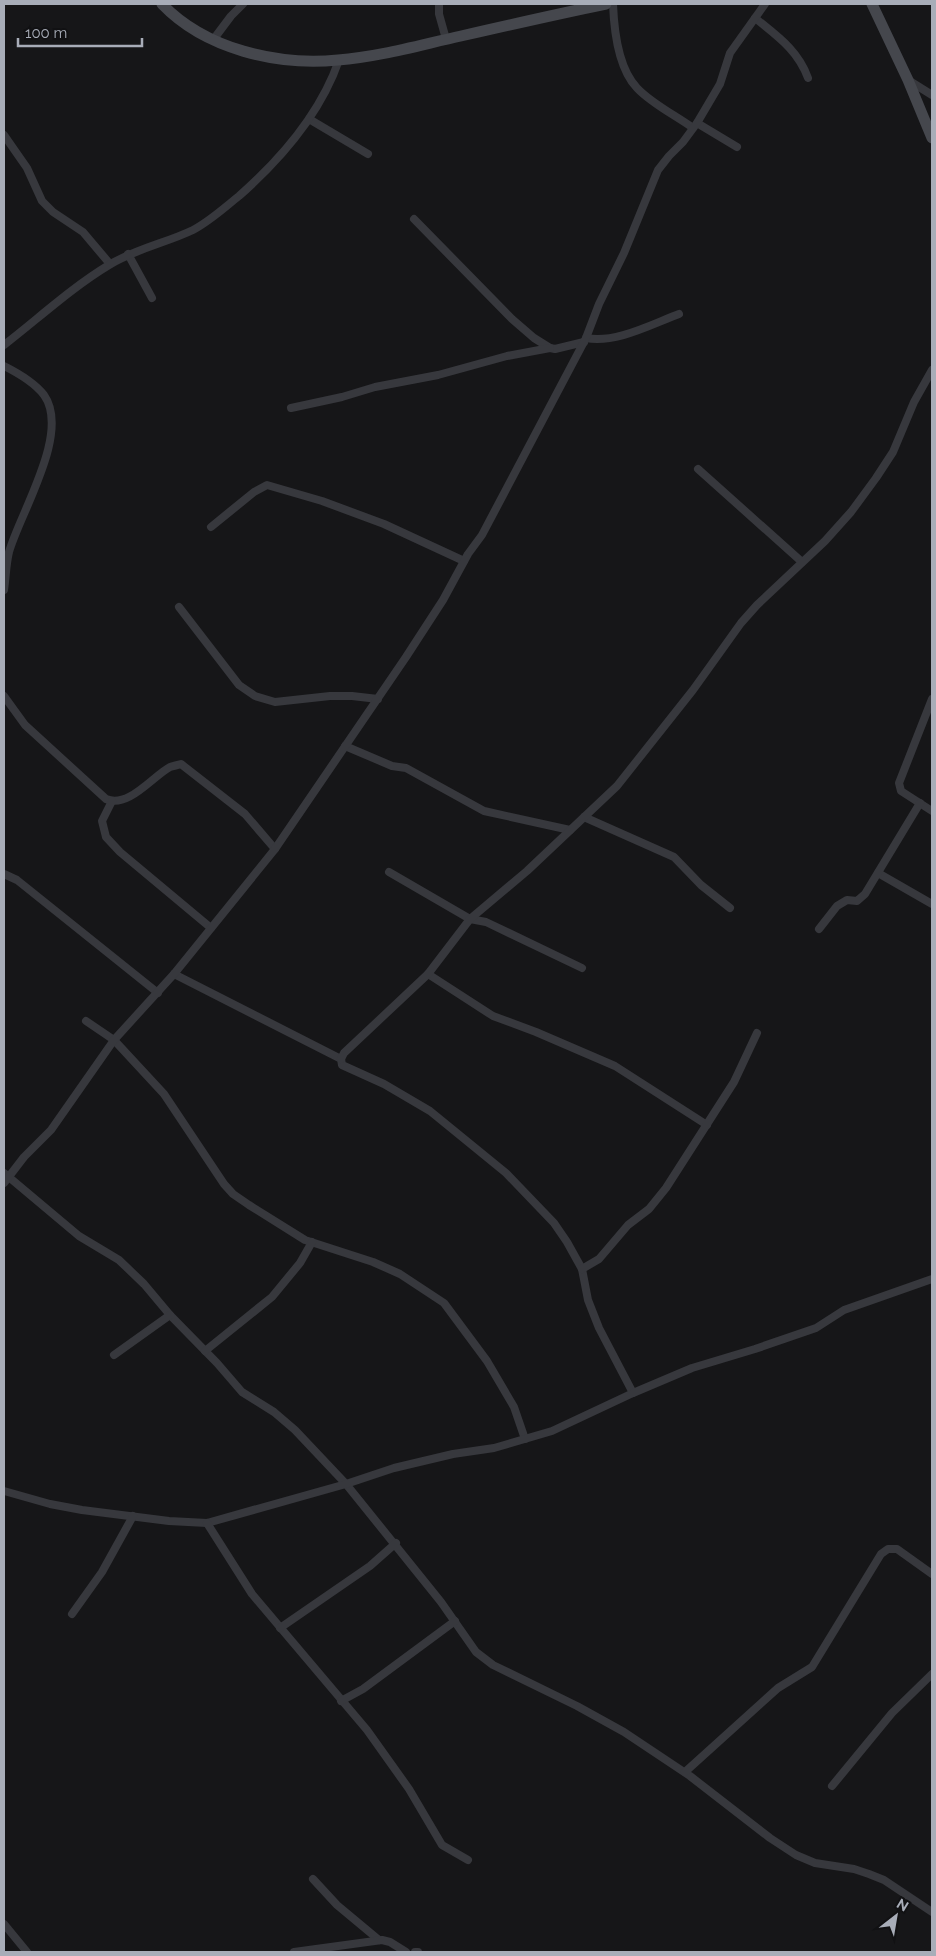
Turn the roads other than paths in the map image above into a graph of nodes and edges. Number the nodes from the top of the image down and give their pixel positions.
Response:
1 (162, 4) edge
2 (244, 4) edge
3 (439, 4) edge
4 (606, 4) edge
5 (613, 4) edge
6 (765, 4) edge
7 (872, 4) edge
8 (755, 18) junction
9 (446, 39) junction
10 (213, 40) junction
11 (339, 60) junction
12 (808, 78) dead end
13 (908, 80) junction
14 (932, 96) edge
15 (309, 119) junction
16 (695, 125) junction
17 (4, 134) edge
18 (932, 138) edge
19 (737, 147) dead end
20 (368, 154) dead end
21 (414, 219) dead end
22 (128, 254) junction
23 (110, 264) junction
24 (152, 298) dead end
25 (679, 314) dead end
26 (585, 340) junction
27 (4, 345) edge
28 (550, 348) junction
29 (4, 366) edge
30 (932, 370) edge
31 (291, 408) dead end
32 (698, 469) dead end
33 (211, 527) dead end
34 (464, 561) junction
35 (802, 562) junction
36 (4, 590) edge
37 (180, 607) dead end
38 (4, 696) edge
39 (378, 699) junction
40 (932, 700) edge
41 (345, 746) junction
42 (112, 802) junction
43 (920, 803) junction
44 (932, 811) edge
45 (584, 817) junction
46 (570, 830) junction
47 (275, 849) junction
48 (389, 872) dead end
49 (878, 873) junction
50 (4, 874) edge
51 (932, 904) edge
52 (730, 908) dead end
53 (470, 919) junction
54 (211, 928) junction
55 (819, 929) dead end
56 (582, 968) dead end
57 (174, 974) junction
58 (428, 974) junction
59 (158, 993) junction
60 (86, 1021) dead end
61 (757, 1033) dead end
62 (114, 1040) junction
63 (341, 1059) junction
64 (707, 1125) junction
65 (5, 1178) edge
66 (312, 1242) junction
67 (582, 1270) junction
68 (932, 1279) edge
69 (170, 1315) junction
70 (205, 1352) junction
71 (114, 1355) dead end
72 (633, 1393) junction
73 (525, 1439) junction
74 (346, 1484) junction
75 (4, 1491) edge
76 (133, 1516) junction
77 (207, 1522) junction
78 (396, 1543) junction
79 (932, 1574) edge
80 (72, 1614) dead end
81 (455, 1621) junction
82 (280, 1628) junction
83 (932, 1674) edge
84 (342, 1701) junction
85 (684, 1772) junction
86 (832, 1786) dead end
87 (468, 1860) dead end
88 (313, 1879) dead end
89 (932, 1912) edge
90 (4, 1924) edge
91 (379, 1940) junction
92 (27, 1952) edge
93 (294, 1952) edge
94 (406, 1952) edge

1 - 10 main road
2 - 10 street
3 - 9 street
4 - 9 main road
5 - 16 street
6 - 8 street
7 - 13 main road
8 - 12 street
8 - 16 street
9 - 11 main road
10 - 11 main road
11 - 15 street
13 - 14 street
13 - 18 main road
15 - 20 street
15 - 22 street
16 - 19 street
16 - 26 street
17 - 23 street
21 - 28 street
22 - 23 street
22 - 24 street
23 - 27 street
25 - 26 street
26 - 28 street
26 - 34 street
28 - 31 street
29 - 36 street
30 - 35 street
32 - 35 street
33 - 34 street
34 - 39 street
35 - 45 street
37 - 39 street
38 - 42 street
39 - 41 street
40 - 43 street
41 - 46 street
41 - 47 street
42 - 47 street
42 - 54 street
43 - 44 street
43 - 49 street
45 - 46 street
45 - 52 street
46 - 53 street
47 - 54 street
48 - 53 street
49 - 51 street
49 - 55 street
50 - 59 street
53 - 56 street
53 - 58 street
54 - 57 street
57 - 59 street
57 - 63 street
58 - 63 street
58 - 64 street
59 - 62 street
60 - 62 street
61 - 64 street
62 - 65 street
62 - 66 street
63 - 67 street
64 - 67 street
65 - 69 street
66 - 70 street
66 - 73 street
67 - 72 street
68 - 72 street
69 - 70 street
69 - 71 street
70 - 74 street
72 - 73 street
73 - 74 street
74 - 77 street
74 - 78 street
75 - 76 street
76 - 77 street
76 - 80 street
77 - 82 street
78 - 81 street
78 - 82 street
79 - 85 street
81 - 84 street
81 - 85 street
82 - 84 street
83 - 86 street
84 - 87 street
85 - 89 street
88 - 91 street
90 - 92 street
91 - 93 street
91 - 94 street

